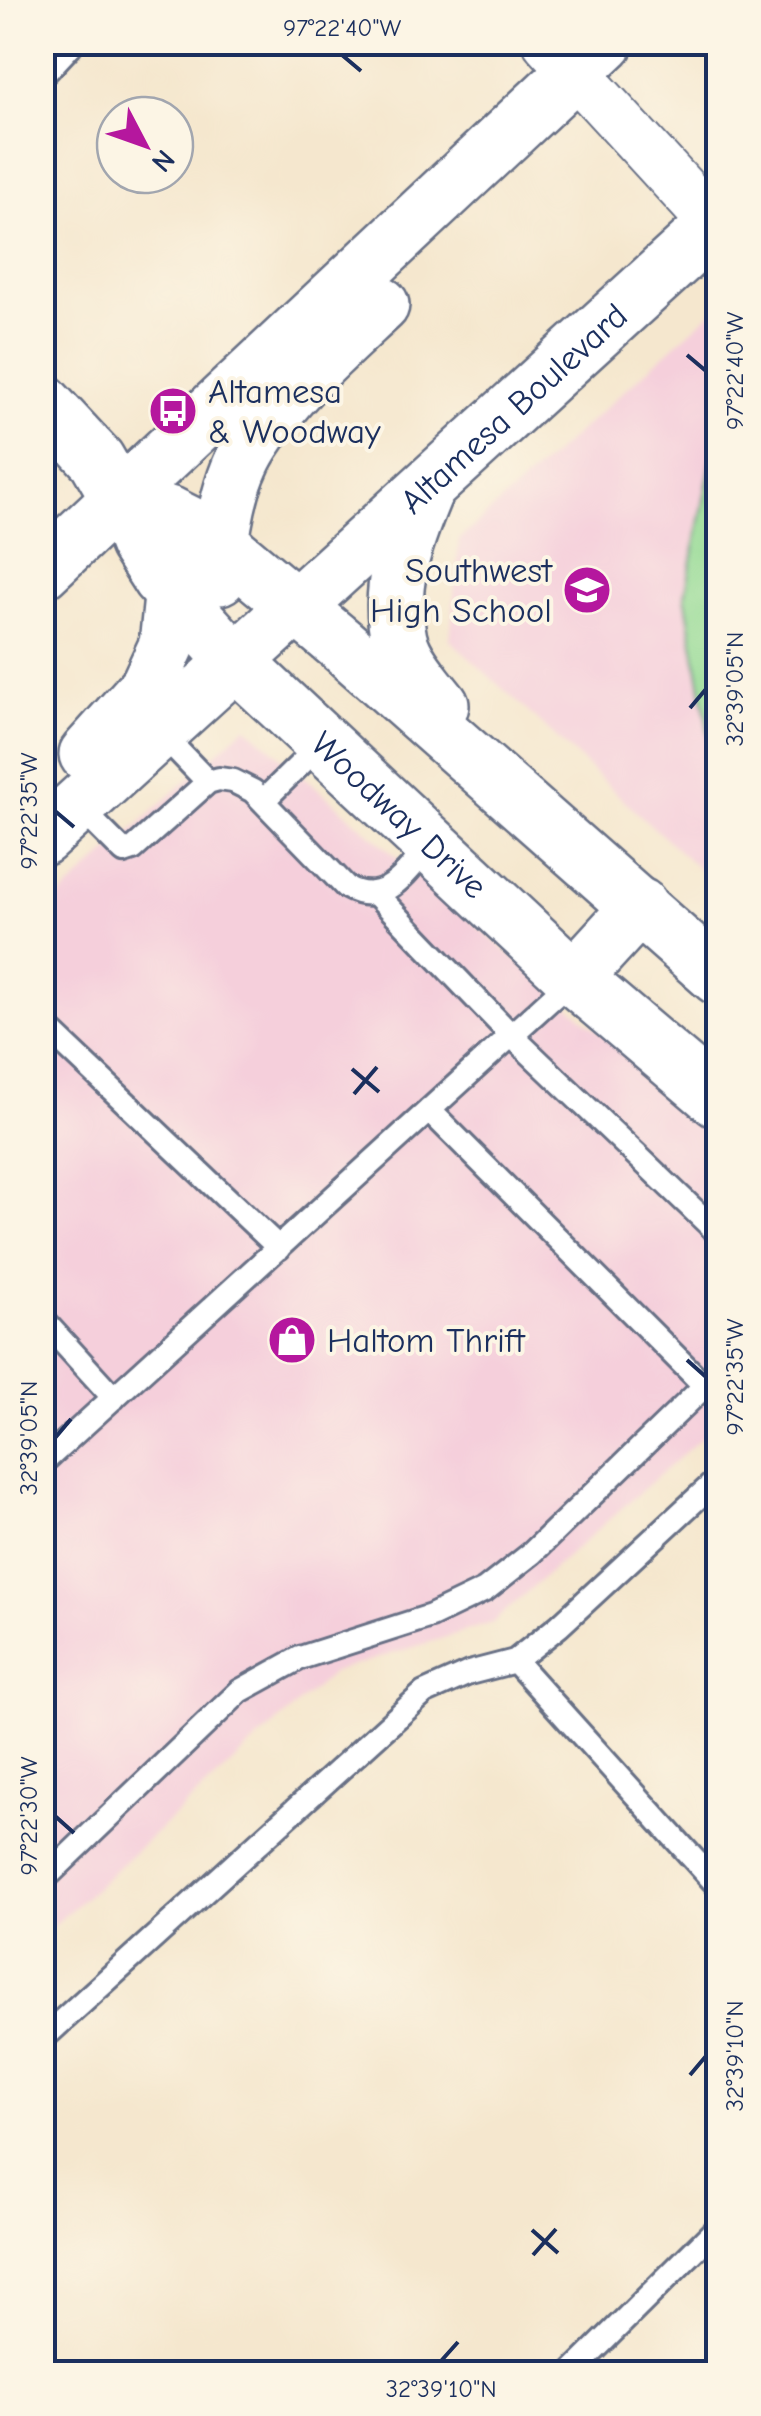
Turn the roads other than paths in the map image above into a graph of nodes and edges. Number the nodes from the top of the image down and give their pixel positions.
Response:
1 (66, 42) edge
2 (575, 52) edge
3 (42, 76) edge
4 (459, 180) junction
5 (717, 223) edge
6 (42, 400) edge
7 (427, 488) junction
8 (120, 500) junction
9 (171, 515) junction
10 (220, 543) junction
11 (42, 571) edge
12 (174, 593) junction
13 (297, 606) junction
14 (235, 661) junction
15 (159, 731) junction
16 (322, 742) junction
17 (496, 780) junction
18 (208, 782) junction
19 (262, 801) junction
20 (54, 814) edge
21 (431, 844) junction
22 (376, 894) junction
23 (640, 906) junction
24 (718, 977) edge
25 (574, 978) junction
26 (42, 1022) edge
27 (511, 1035) junction
28 (718, 1100) edge
29 (429, 1110) junction
30 (718, 1234) edge
31 (279, 1248) junction
32 (42, 1319) edge
33 (712, 1380) edge
34 (114, 1398) junction
35 (42, 1463) edge
36 (718, 1479) edge
37 (515, 1661) junction
38 (42, 1881) edge
39 (718, 1886) edge
40 (42, 2039) edge
41 (718, 2226) edge
42 (570, 2374) edge

1 - 3 lane
2 - 4 main road
2 - 5 street
4 - 8 main road
4 - 10 main road
5 - 7 main road, Altamesa Boulevard
6 - 8 main road, Woodway Drive
7 - 13 main road, Altamesa Boulevard
7 - 17 main road
8 - 9 main road
8 - 11 main road
8 - 12 main road, Woodway Drive
9 - 10 main road
9 - 12 main road
10 - 13 main road
10 - 14 main road
12 - 14 main road, Woodway Drive
12 - 20 main road
13 - 14 main road, Altamesa Boulevard
13 - 17 main road
14 - 15 main road, Altamesa Boulevard
14 - 16 main road, Woodway Drive
15 - 18 lane
15 - 20 main road, Altamesa Boulevard
16 - 19 lane
16 - 21 main road, Woodway Drive
17 - 23 main road
18 - 19 lane
18 - 20 lane
19 - 22 lane
21 - 22 lane
21 - 25 main road, Woodway Drive
22 - 27 lane
23 - 24 main road
23 - 25 main road
25 - 27 lane
25 - 28 main road, Woodway Drive
26 - 31 lane
27 - 29 lane
27 - 30 lane
29 - 31 lane
29 - 33 lane
31 - 34 lane
32 - 34 lane
33 - 38 lane
34 - 35 lane
36 - 37 lane
37 - 39 lane
37 - 40 lane
41 - 42 lane

